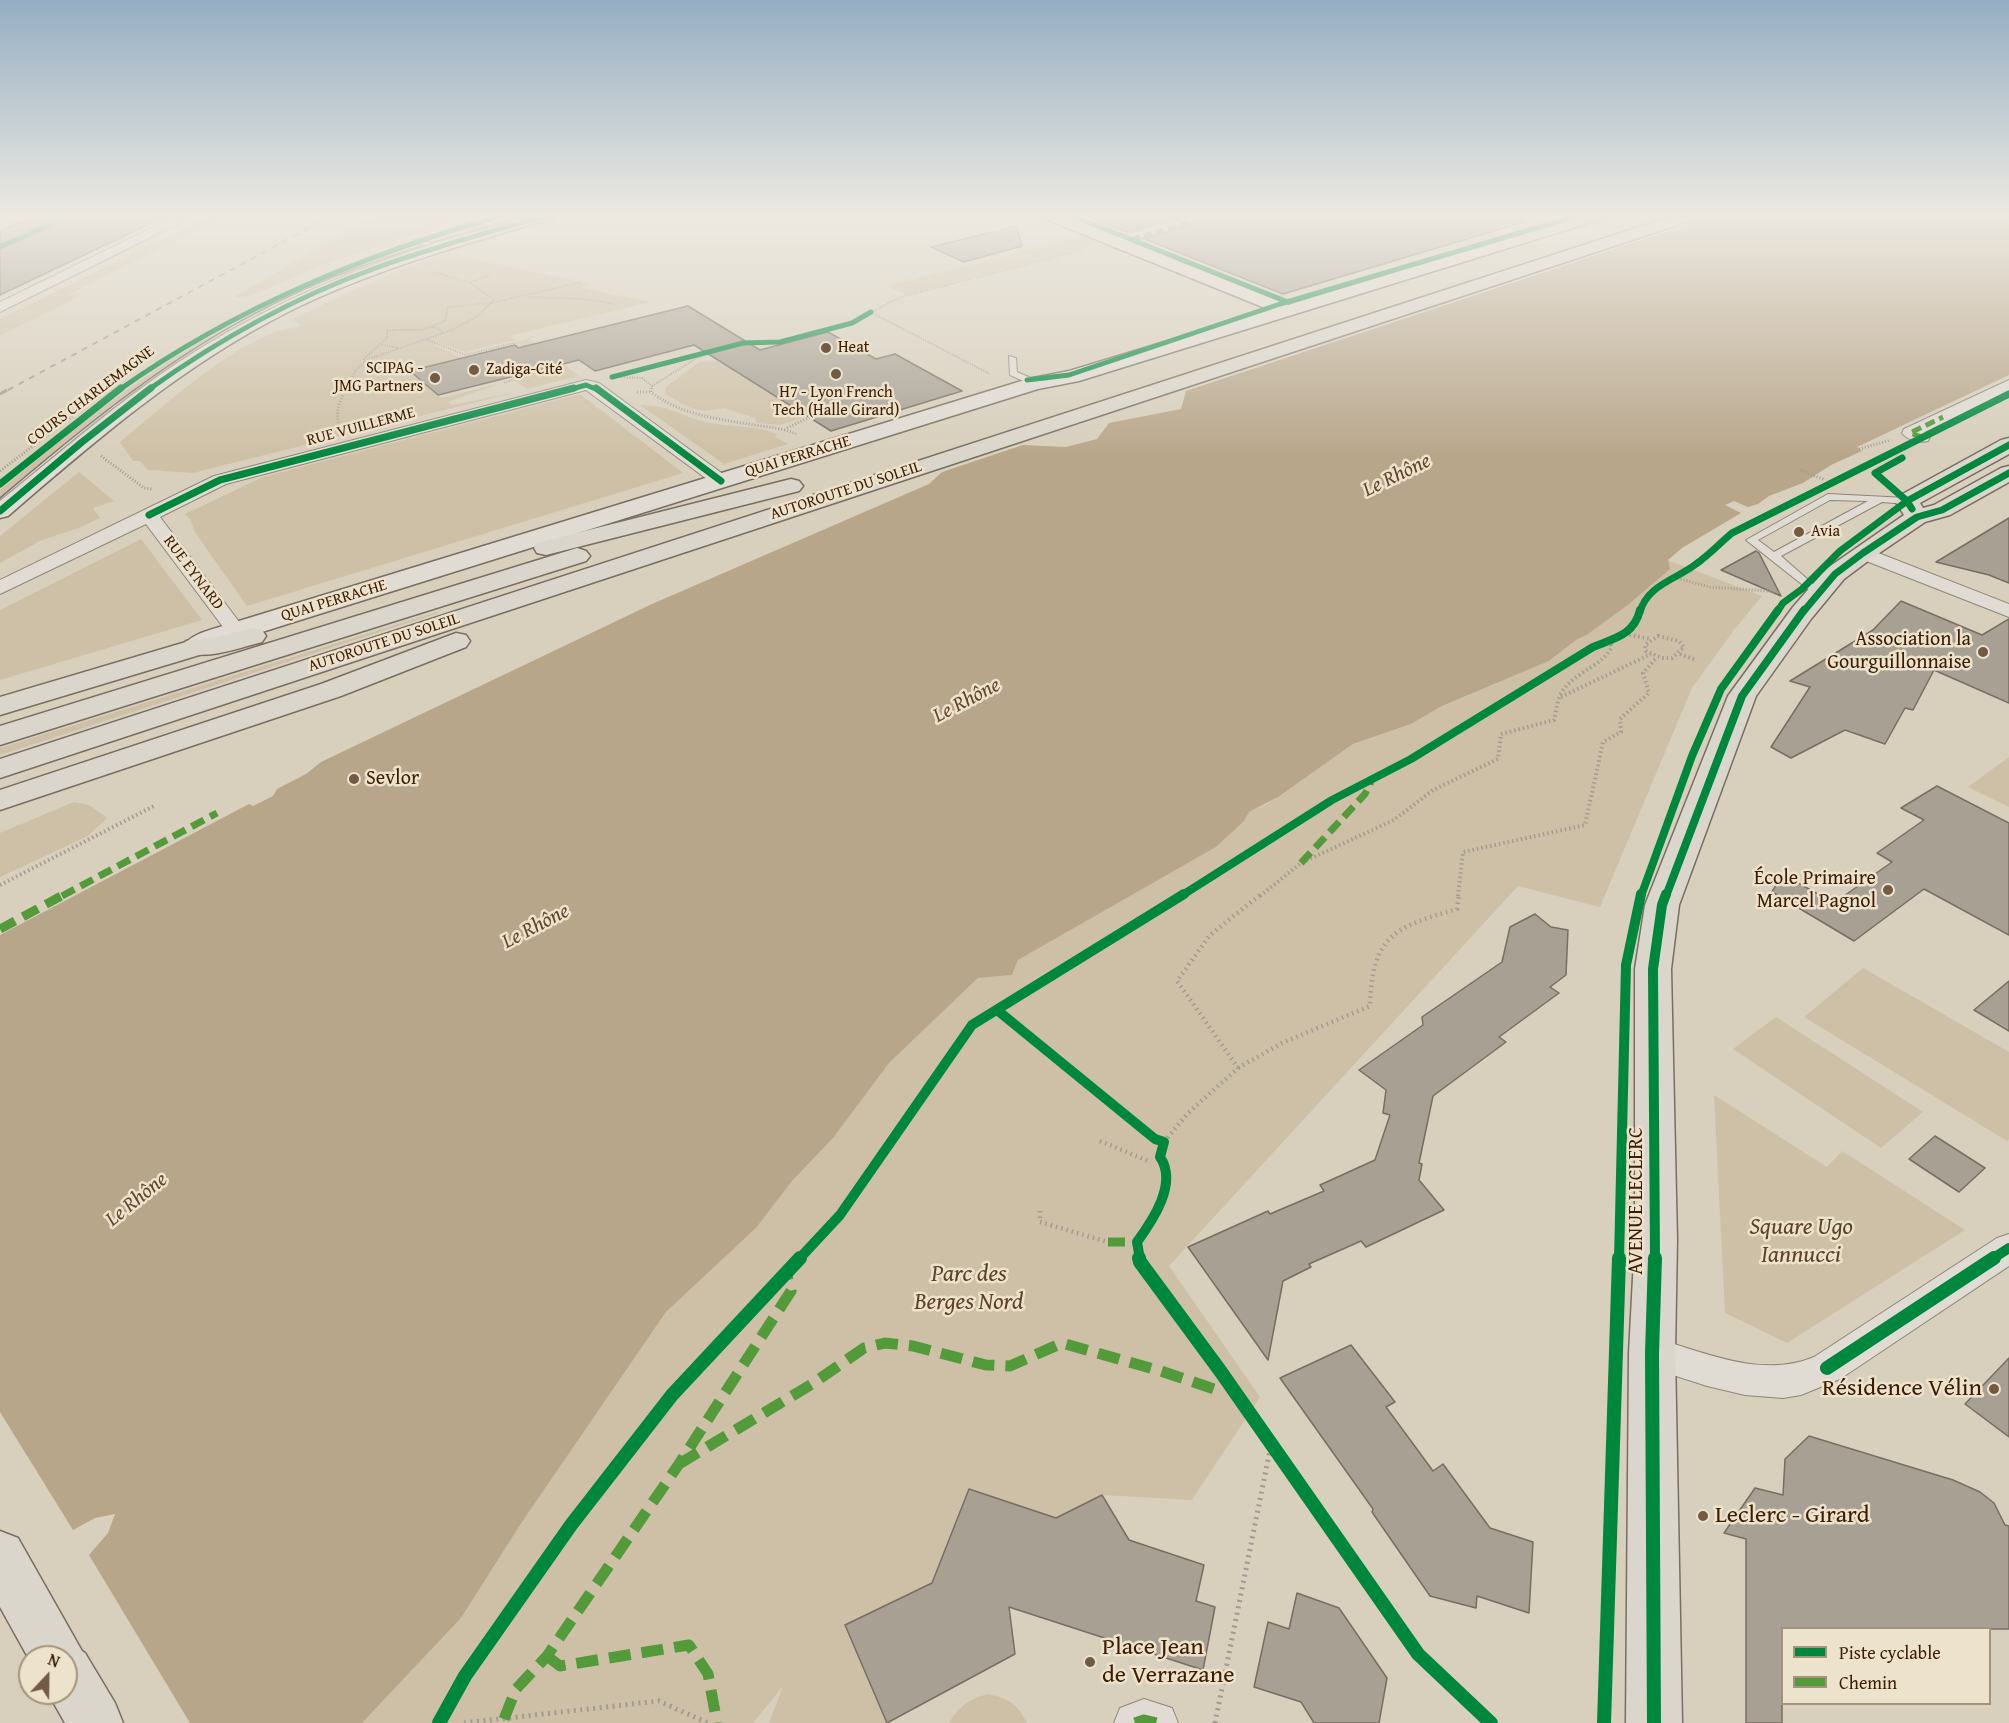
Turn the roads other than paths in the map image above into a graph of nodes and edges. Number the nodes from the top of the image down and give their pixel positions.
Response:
1 (26, 295) edge
2 (281, 295) edge
3 (312, 295) edge
4 (1249, 295) edge
5 (1338, 295) edge
6 (1394, 295) edge
7 (1446, 295) edge
8 (0, 308) edge
9 (1288, 311) junction
10 (1012, 358) dead end
11 (1113, 385) dead end
12 (2009, 385) edge
13 (1026, 386) junction
14 (1918, 436) road end
15 (931, 443) dead end
16 (2009, 445) edge
17 (856, 466) dead end
18 (2009, 473) edge
19 (721, 481) junction
20 (0, 484) edge
21 (1880, 499) junction
22 (1912, 509) junction
23 (0, 511) edge
24 (149, 515) junction
25 (1863, 553) junction
26 (1774, 556) junction
27 (644, 557) junction
28 (0, 588) edge
29 (1799, 593) junction
30 (2009, 611) edge
31 (236, 631) junction
32 (196, 647) junction
33 (0, 706) edge
34 (0, 736) edge
35 (166, 746) junction
36 (0, 769) edge
37 (0, 800) edge
38 (0, 820) edge
39 (2007, 1253) edge
40 (1652, 1353) junction
41 (0, 1556) edge
42 (50, 1645) edge
43 (78, 1693) edge
44 (95, 1723) edge
45 (1135, 1723) edge
46 (1157, 1723) edge
47 (1654, 1723) edge

1 - 8 street
2 - 20 street, COURS CHARLEMAGNE
3 - 23 street, COURS CHARLEMAGNE
4 - 9 street
5 - 9 street, QUAI PERRACHE
6 - 11 main road
7 - 27 main road, AUTOROUTE DU SOLEIL
9 - 13 street, QUAI PERRACHE
10 - 13 lane
12 - 14 street
13 - 19 street, QUAI PERRACHE
15 - 17 main road, AUTOROUTE DU SOLEIL
16 - 22 main road, AVENUE LECLERC
18 - 22 main road, AVENUE LECLERC
19 - 24 street, RUE VUILLERME
19 - 31 street, QUAI PERRACHE
21 - 22 lane
21 - 26 lane
21 - 26 lane
22 - 25 main road, AVENUE LECLERC
24 - 28 street, RUE VUILLERME
24 - 31 street, RUE EYNARD
25 - 29 main road, AVENUE LECLERC
25 - 30 street
26 - 29 lane
27 - 35 main road
27 - 36 main road, AUTOROUTE DU SOLEIL
29 - 40 main road, AVENUE LECLERC
31 - 32 street, QUAI PERRACHE
32 - 33 main road, QUAI PERRACHE
32 - 34 main road, AUTOROUTE DU SOLEIL
35 - 37 main road
35 - 38 main road
39 - 40 street
40 - 47 main road, AVENUE LECLERC
41 - 42 main road
43 - 44 main road
45 - 46 street

